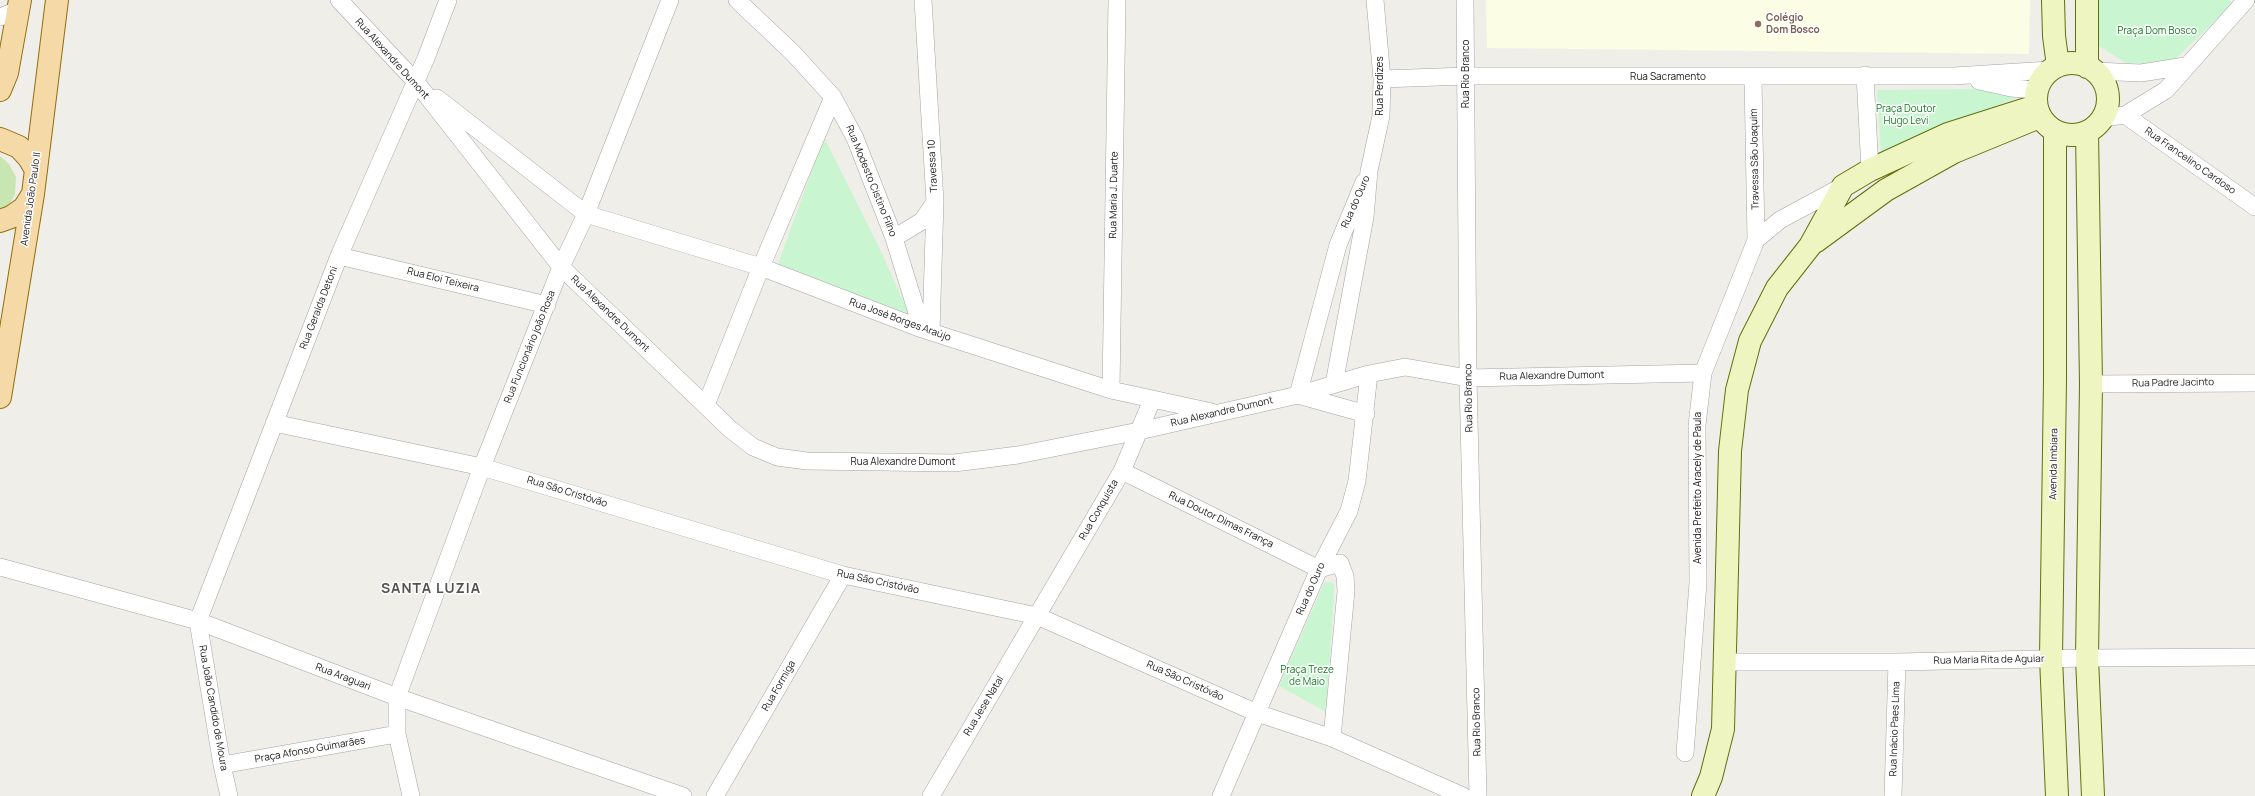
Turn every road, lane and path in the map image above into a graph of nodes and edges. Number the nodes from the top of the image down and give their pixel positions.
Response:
1 (57, 0) edge
2 (339, 0) edge
3 (448, 0) edge
4 (670, 0) edge
5 (737, 0) edge
6 (923, 0) edge
7 (1117, 0) edge
8 (1375, 0) edge
9 (1466, 0) edge
10 (2053, 0) edge
11 (2087, 0) edge
12 (2246, 0) edge
13 (13, 9) edge
14 (2185, 66) junction
15 (2054, 68) junction
16 (2091, 69) junction
17 (1864, 75) junction
18 (1466, 76) junction
19 (1954, 76) junction
20 (1753, 78) junction
21 (1382, 80) junction
22 (416, 82) junction
23 (0, 90) edge
24 (833, 97) junction
25 (2042, 111) junction
26 (2124, 115) junction
27 (2095, 125) junction
28 (0, 139) edge
29 (1951, 143) junction
30 (36, 170) junction
31 (1870, 170) junction
32 (1369, 171) junction
33 (1843, 186) junction
34 (33, 194) junction
35 (935, 202) junction
36 (2255, 207) edge
37 (586, 214) junction
38 (0, 221) edge
39 (894, 238) junction
40 (1756, 240) junction
41 (1810, 246) junction
42 (339, 256) junction
43 (561, 267) junction
44 (761, 267) junction
45 (547, 305) junction
46 (926, 331) junction
47 (1703, 373) junction
48 (1369, 374) junction
49 (1468, 378) junction
50 (2255, 383) edge
51 (1334, 384) junction
52 (2091, 384) junction
53 (1111, 390) junction
54 (1298, 395) junction
55 (0, 396) edge
56 (1152, 400) junction
57 (706, 406) junction
58 (1218, 413) junction
59 (1366, 414) junction
60 (274, 423) junction
61 (1139, 432) junction
62 (482, 467) junction
63 (1122, 471) junction
64 (0, 567) edge
65 (1319, 569) junction
66 (843, 575) junction
67 (1037, 616) junction
68 (198, 620) junction
69 (2255, 657) edge
70 (2051, 658) junction
71 (2087, 658) junction
72 (1724, 662) junction
73 (1897, 662) junction
74 (397, 697) junction
75 (1257, 713) junction
76 (397, 734) junction
77 (1332, 738) junction
78 (1685, 753) dead end
79 (222, 765) junction
80 (229, 796) edge
81 (412, 796) edge
82 (683, 796) edge
83 (715, 796) edge
84 (931, 796) edge
85 (1222, 796) edge
86 (1463, 796) edge
87 (1478, 796) edge
88 (1703, 796) edge
89 (1893, 796) edge
90 (2057, 796) edge
91 (2093, 796) edge

1 - 30 main road, Avenida João Paulo II
2 - 22 street, Rua Alexandre Dumont
3 - 22 street, Rua Geralda Detoni
4 - 37 street, Rua Funcionário joão Rosa
5 - 24 street, Rua Modesto Cistino Filho
6 - 35 street, Travessa 10
7 - 53 street, Rua Maria J. Duarte
8 - 21 street, Rua Perdizes
9 - 18 street, Rua Rio Branco
10 - 15 main road
11 - 16 main road
12 - 14 street
13 - 23 main road
14 - 16 street
14 - 26 street
15 - 16 main road
15 - 19 street
15 - 25 main road
16 - 27 main road
17 - 19 street, Rua Sacramento
17 - 20 street, Rua Sacramento
17 - 31 street
18 - 20 street, Rua Sacramento
18 - 21 street, Rua Sacramento
18 - 49 street, Rua Rio Branco
19 - 25 street
20 - 40 street, Travessa São Joaquim
21 - 32 street, Rua Perdizes
22 - 37 street
22 - 42 street, Rua Geralda Detoni
22 - 43 street, Rua Alexandre Dumont
24 - 39 street, Rua Modesto Cistino Filho
24 - 44 street
25 - 27 main road
25 - 29 main road, Avenida Prefeito Aracely de Paula
25 - 70 main road, Avenida Imbiara
26 - 27 street
26 - 36 street, Rua Francelino Cardoso
27 - 52 main road
28 - 30 main road
29 - 31 main road, Avenida Prefeito Aracely de Paula
29 - 41 main road, Avenida Prefeito Aracely de Paula
30 - 34 main road, Avenida João Paulo II
31 - 33 main road, Avenida Prefeito Aracely de Paula
32 - 51 street, Rua do Ouro
32 - 54 street, Rua do Ouro
33 - 40 street, Avenida Prefeito Aracely de Paula
33 - 41 main road, Avenida Prefeito Aracely de Paula
34 - 38 main road
34 - 55 main road, Avenida João Paulo II
35 - 39 street
35 - 46 street, Travessa 10
37 - 43 street, Rua Funcionário joão Rosa
37 - 44 street, Rua José Borges Araújo
39 - 46 street, Rua Modesto Cistino Filho
40 - 47 street, Avenida Prefeito Aracely de Paula
41 - 72 main road, Avenida Prefeito Aracely de Paula
42 - 45 street, Rua Eloi Teixeira
42 - 60 street, Rua Geralda Detoni
43 - 45 street, Rua Funcionário joão Rosa
43 - 57 street, Rua Alexandre Dumont
44 - 46 street, Rua José Borges Araújo
44 - 57 street
45 - 62 street, Rua Funcionário joão Rosa
46 - 53 street, Rua José Borges Araújo
47 - 49 street, Rua Alexandre Dumont
47 - 78 street, Avenida Prefeito Aracely de Paula
48 - 49 street, Rua Alexandre Dumont
48 - 51 street, Rua Alexandre Dumont
48 - 59 street, Rua do Ouro
49 - 87 street, Rua Rio Branco
50 - 52 street, Rua Padre Jacinto
51 - 54 street, Rua Alexandre Dumont
52 - 71 main road
53 - 56 street, Rua José Borges Araújo
54 - 58 street, Rua Alexandre Dumont
54 - 59 street
56 - 58 street, Rua José Borges Araújo
56 - 61 street, Rua Conquista
57 - 61 street, Rua Alexandre Dumont
58 - 61 street, Rua Alexandre Dumont
59 - 65 street, Rua do Ouro
60 - 62 street, Rua São Cristóvão
60 - 68 street, Rua Geralda Detoni
61 - 63 street, Rua Conquista
62 - 66 street, Rua São Cristóvão
62 - 74 street, Rua Funcionário joão Rosa
63 - 65 street, Rua Doutor Dimas França
63 - 67 street, Rua Conquista
64 - 68 street, Rua Araguari
65 - 75 street, Rua do Ouro
65 - 77 street
66 - 67 street, Rua São Cristóvão
66 - 83 street, Rua Formiga
67 - 75 street, Rua São Cristóvão
67 - 84 street, Rua Jese Natal
68 - 74 street, Rua Araguari
68 - 79 street, Rua João Candido de Moura
69 - 71 street, Rua Maria Rita de Aguiar
70 - 71 street, Rua Maria Rita de Aguiar
70 - 73 street, Rua Maria Rita de Aguiar
70 - 90 main road, Avenida Imbiara
71 - 91 main road
72 - 73 street, Rua Maria Rita de Aguiar
72 - 88 main road, Avenida Prefeito Aracely de Paula
73 - 89 street, Rua Inácio Paes Lima
74 - 76 street
74 - 82 street, Rua Araguari
75 - 77 street, Rua São Cristóvão
75 - 85 street, Rua do Ouro
76 - 79 street, Praça Afonso Guimarães
76 - 81 street
77 - 86 street, Rua São Cristóvão
79 - 80 street, Rua João Candido de Moura

